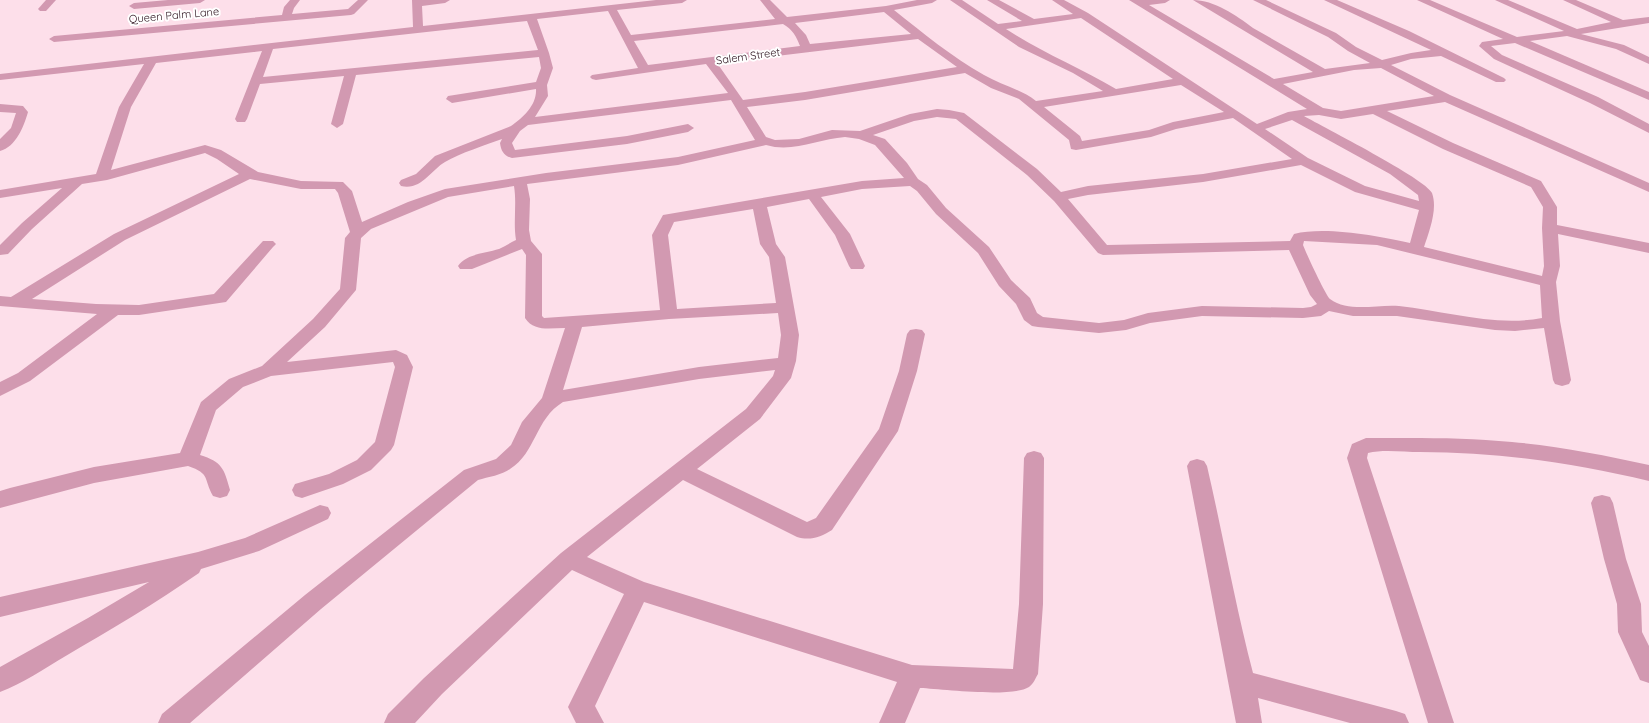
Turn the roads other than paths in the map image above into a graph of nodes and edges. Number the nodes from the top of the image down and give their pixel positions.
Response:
1 (51, 0) edge
2 (200, 0) edge
3 (295, 0) edge
4 (363, 0) edge
5 (446, 0) edge
6 (682, 0) edge
7 (765, 0) edge
8 (932, 0) edge
9 (955, 0) edge
10 (992, 0) edge
11 (1057, 0) edge
12 (1165, 0) edge
13 (1198, 0) edge
14 (1258, 0) edge
15 (1329, 0) edge
16 (1422, 0) edge
17 (1500, 0) edge
18 (1568, 0) edge
19 (417, 2) edge
20 (1137, 2) edge
21 (135, 6) edge
22 (611, 8) junction
23 (886, 8) junction
24 (43, 9) dead end
25 (1084, 15) junction
26 (287, 16) junction
27 (264, 18) junction
28 (531, 18) junction
29 (783, 20) junction
30 (1649, 20) edge
31 (1032, 22) junction
32 (1622, 23) junction
33 (997, 26) junction
34 (418, 30) junction
35 (1576, 32) junction
36 (1565, 33) junction
37 (920, 36) junction
38 (54, 39) dead end
39 (627, 39) junction
40 (1516, 39) junction
41 (269, 47) junction
42 (1620, 47) junction
43 (806, 48) junction
44 (243, 49) junction
45 (1443, 52) junction
46 (1649, 52) edge
47 (544, 53) junction
48 (152, 59) junction
49 (1649, 61) edge
50 (710, 62) junction
51 (1383, 65) junction
52 (652, 69) junction
53 (967, 69) junction
54 (351, 71) junction
55 (1323, 73) junction
56 (0, 77) edge
57 (596, 77) dead end
58 (1500, 80) dead end
59 (256, 81) junction
60 (1183, 81) junction
61 (1272, 83) junction
62 (541, 85) junction
63 (1114, 93) junction
64 (1649, 96) edge
65 (1446, 98) junction
66 (452, 99) dead end
67 (737, 100) junction
68 (1034, 105) junction
69 (0, 108) edge
70 (1373, 110) junction
71 (1319, 111) junction
72 (1235, 114) junction
73 (1292, 115) junction
74 (241, 119) dead end
75 (337, 124) dead end
76 (520, 126) junction
77 (688, 128) dead end
78 (1256, 128) junction
79 (1649, 129) edge
80 (861, 135) junction
81 (764, 142) junction
82 (0, 147) edge
83 (1303, 161) junction
84 (249, 174) junction
85 (102, 177) junction
86 (78, 182) junction
87 (520, 182) junction
88 (913, 182) junction
89 (406, 183) dead end
90 (1649, 188) edge
91 (0, 194) edge
92 (812, 194) junction
93 (1058, 198) junction
94 (759, 204) junction
95 (1426, 208) junction
96 (1549, 228) junction
97 (357, 232) junction
98 (524, 242) junction
99 (268, 244) dead end
100 (1295, 245) junction
101 (1416, 248) junction
102 (1649, 248) edge
103 (3, 251) dead end
104 (466, 266) dead end
105 (857, 266) dead end
106 (1548, 282) junction
107 (7, 302) edge
108 (1328, 306) junction
109 (786, 308) junction
110 (116, 309) junction
111 (669, 314) junction
112 (1551, 321) junction
113 (575, 322) junction
114 (916, 334) dead end
115 (786, 363) junction
116 (268, 370) junction
117 (1562, 380) dead end
118 (0, 390) edge
119 (551, 400) junction
120 (1034, 458) dead end
121 (188, 459) junction
122 (1197, 466) dead end
123 (681, 470) junction
124 (1649, 473) edge
125 (220, 490) dead end
126 (302, 490) dead end
127 (0, 500) edge
128 (1602, 503) dead end
129 (320, 513) dead end
130 (569, 559) junction
131 (198, 561) junction
132 (638, 590) junction
133 (0, 607) edge
134 (1649, 672) edge
135 (912, 676) junction
136 (0, 680) edge
137 (1242, 682) junction
138 (171, 723) edge
139 (397, 723) edge
140 (591, 723) edge
141 (892, 723) edge
142 (1249, 723) edge
143 (1396, 723) edge
144 (1441, 723) edge

1 - 24 street
2 - 21 street
3 - 26 street
4 - 26 street, Queen Palm Lane
5 - 19 street
6 - 22 street
7 - 29 street
8 - 23 street
9 - 33 street
10 - 31 street
11 - 25 street
12 - 20 street
13 - 55 street
14 - 51 street
15 - 45 street
16 - 40 street
17 - 35 street
18 - 32 street
19 - 34 street
20 - 61 street
22 - 28 street
22 - 39 street
23 - 29 street
23 - 37 street
25 - 31 street
25 - 60 street
26 - 27 street, Queen Palm Lane
27 - 38 street, Queen Palm Lane
27 - 44 street
28 - 34 street
28 - 47 street
29 - 39 street
29 - 43 street
30 - 32 street
31 - 33 street
32 - 35 street
33 - 63 street
34 - 41 street
35 - 36 street
36 - 40 street
36 - 42 street
37 - 43 street, Salem Street
37 - 53 street
39 - 52 street
40 - 64 street
40 - 79 street
41 - 44 street
41 - 59 street
42 - 46 street
42 - 49 street
43 - 50 street, Salem Street
44 - 48 street
45 - 51 street
45 - 58 street
47 - 54 street
47 - 62 street
48 - 56 street
48 - 85 street
50 - 52 street, Salem Street
50 - 67 street
51 - 55 street
51 - 65 street
52 - 57 street, Salem Street
53 - 67 street
53 - 68 street
54 - 59 street
54 - 75 street
55 - 61 street
59 - 74 street
60 - 63 street
60 - 72 street
61 - 71 street
62 - 66 street
62 - 76 street
63 - 68 street
65 - 70 street
65 - 90 street
67 - 76 street
67 - 81 street
68 - 72 street
69 - 82 street
70 - 71 street
70 - 96 street
71 - 73 street
72 - 78 street
73 - 78 street
73 - 95 street
76 - 77 street
76 - 89 street
78 - 83 street
80 - 81 street
80 - 88 street
80 - 93 street
81 - 87 street
83 - 93 street
83 - 95 street
84 - 85 street
84 - 97 street
84 - 107 street
85 - 86 street
86 - 91 street
86 - 103 street
87 - 97 street
87 - 98 street
88 - 92 street
88 - 108 street
92 - 94 street
92 - 105 street
93 - 100 street
94 - 109 street
94 - 111 street
95 - 101 street
96 - 102 street
96 - 106 street
97 - 116 street
98 - 104 street
98 - 113 street
99 - 110 street
100 - 101 street
100 - 108 street
101 - 106 street
106 - 112 street
107 - 110 street
108 - 112 street
109 - 111 street
109 - 115 street
110 - 118 street
111 - 113 street
112 - 117 street
113 - 119 street
114 - 123 street
115 - 119 street
115 - 123 street
116 - 121 street
116 - 126 street
119 - 138 street
120 - 135 street
121 - 125 street
121 - 127 street
122 - 137 street
123 - 130 street
124 - 144 street
128 - 134 street
129 - 131 street
130 - 132 street
130 - 139 street
131 - 133 street
131 - 136 street
132 - 135 street
132 - 140 street
135 - 141 street
137 - 142 street
137 - 143 street

